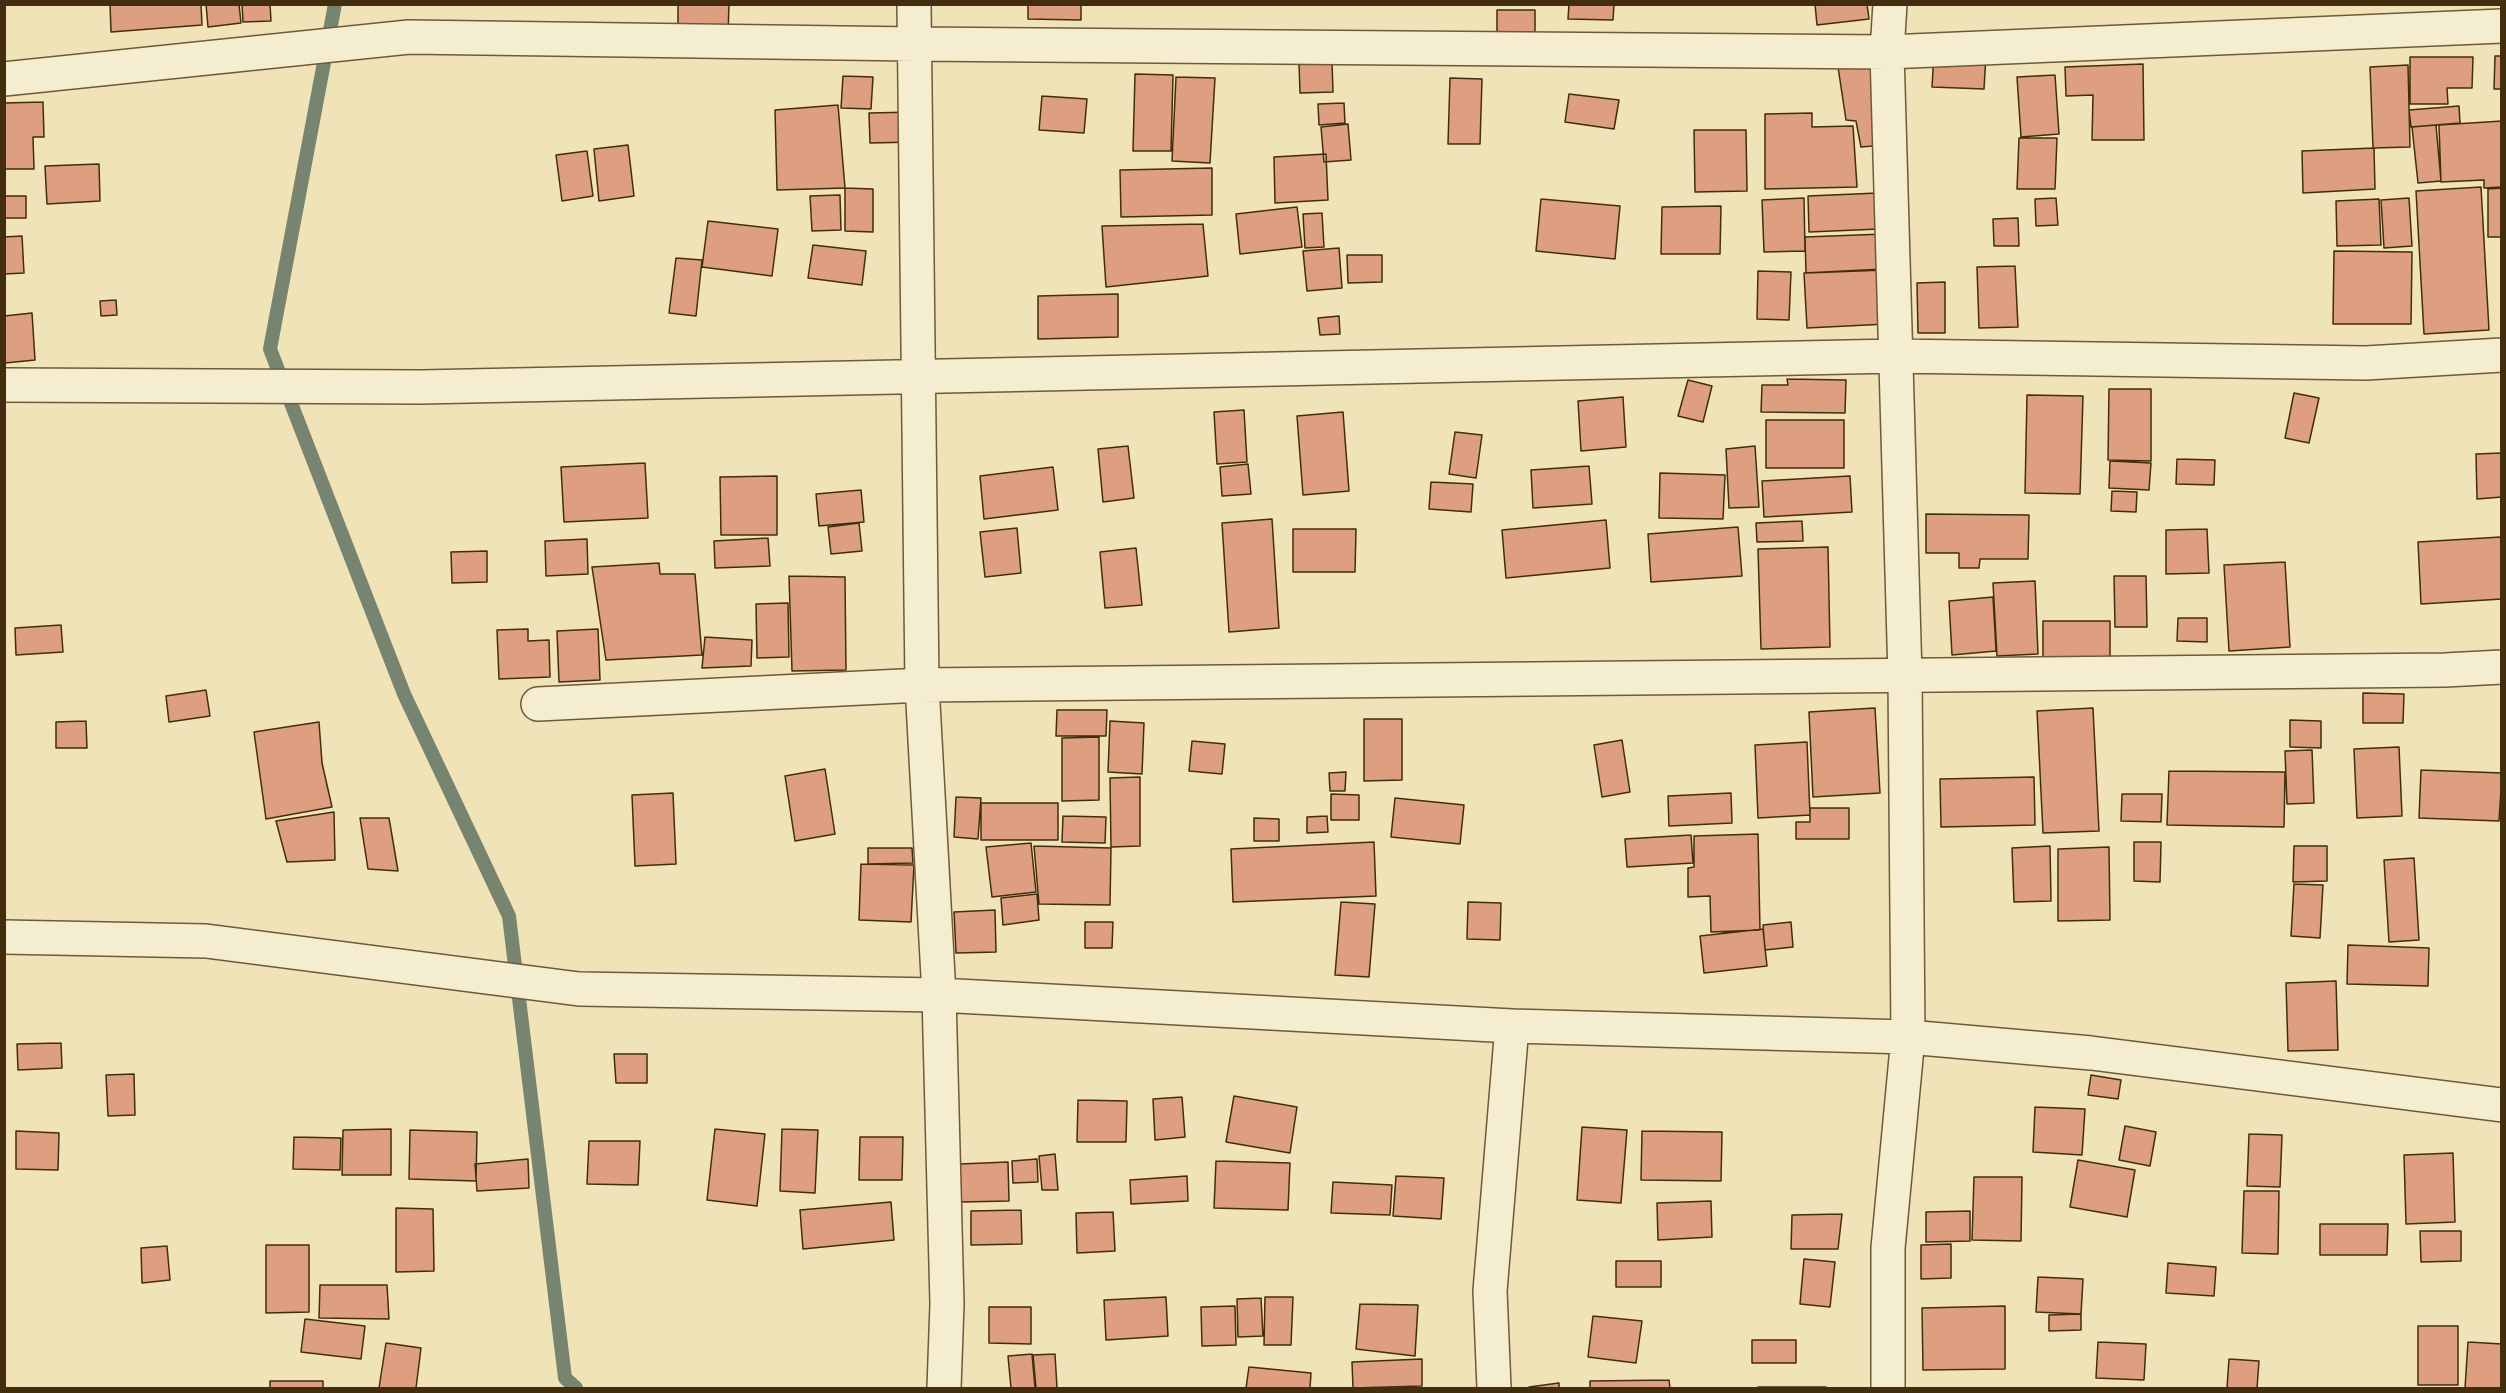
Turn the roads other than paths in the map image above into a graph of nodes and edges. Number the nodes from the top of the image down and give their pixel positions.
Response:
1 (914, 4) edge
2 (1890, 4) edge
3 (2502, 26) edge
4 (914, 44) junction
5 (1887, 52) junction
6 (4, 79) edge
7 (2502, 355) edge
8 (1895, 356) junction
9 (919, 376) junction
10 (4, 386) edge
11 (2502, 667) edge
12 (1905, 676) junction
13 (922, 685) junction
14 (538, 704) dead end
15 (4, 937) edge
16 (939, 995) junction
17 (1512, 1026) junction
18 (1908, 1037) junction
19 (2502, 1105) edge
20 (944, 1389) edge
21 (1494, 1389) edge
22 (1888, 1389) edge

1 - 4 street
2 - 5 street
3 - 5 street
4 - 5 street
4 - 6 street
4 - 9 street
5 - 8 street
7 - 8 street
8 - 9 street
8 - 12 street
9 - 10 street
9 - 13 street
11 - 12 street
12 - 13 street
12 - 18 street
13 - 14 street
13 - 16 street
15 - 16 street
16 - 17 street
16 - 20 street
17 - 18 street
17 - 21 street
18 - 19 street
18 - 22 street

